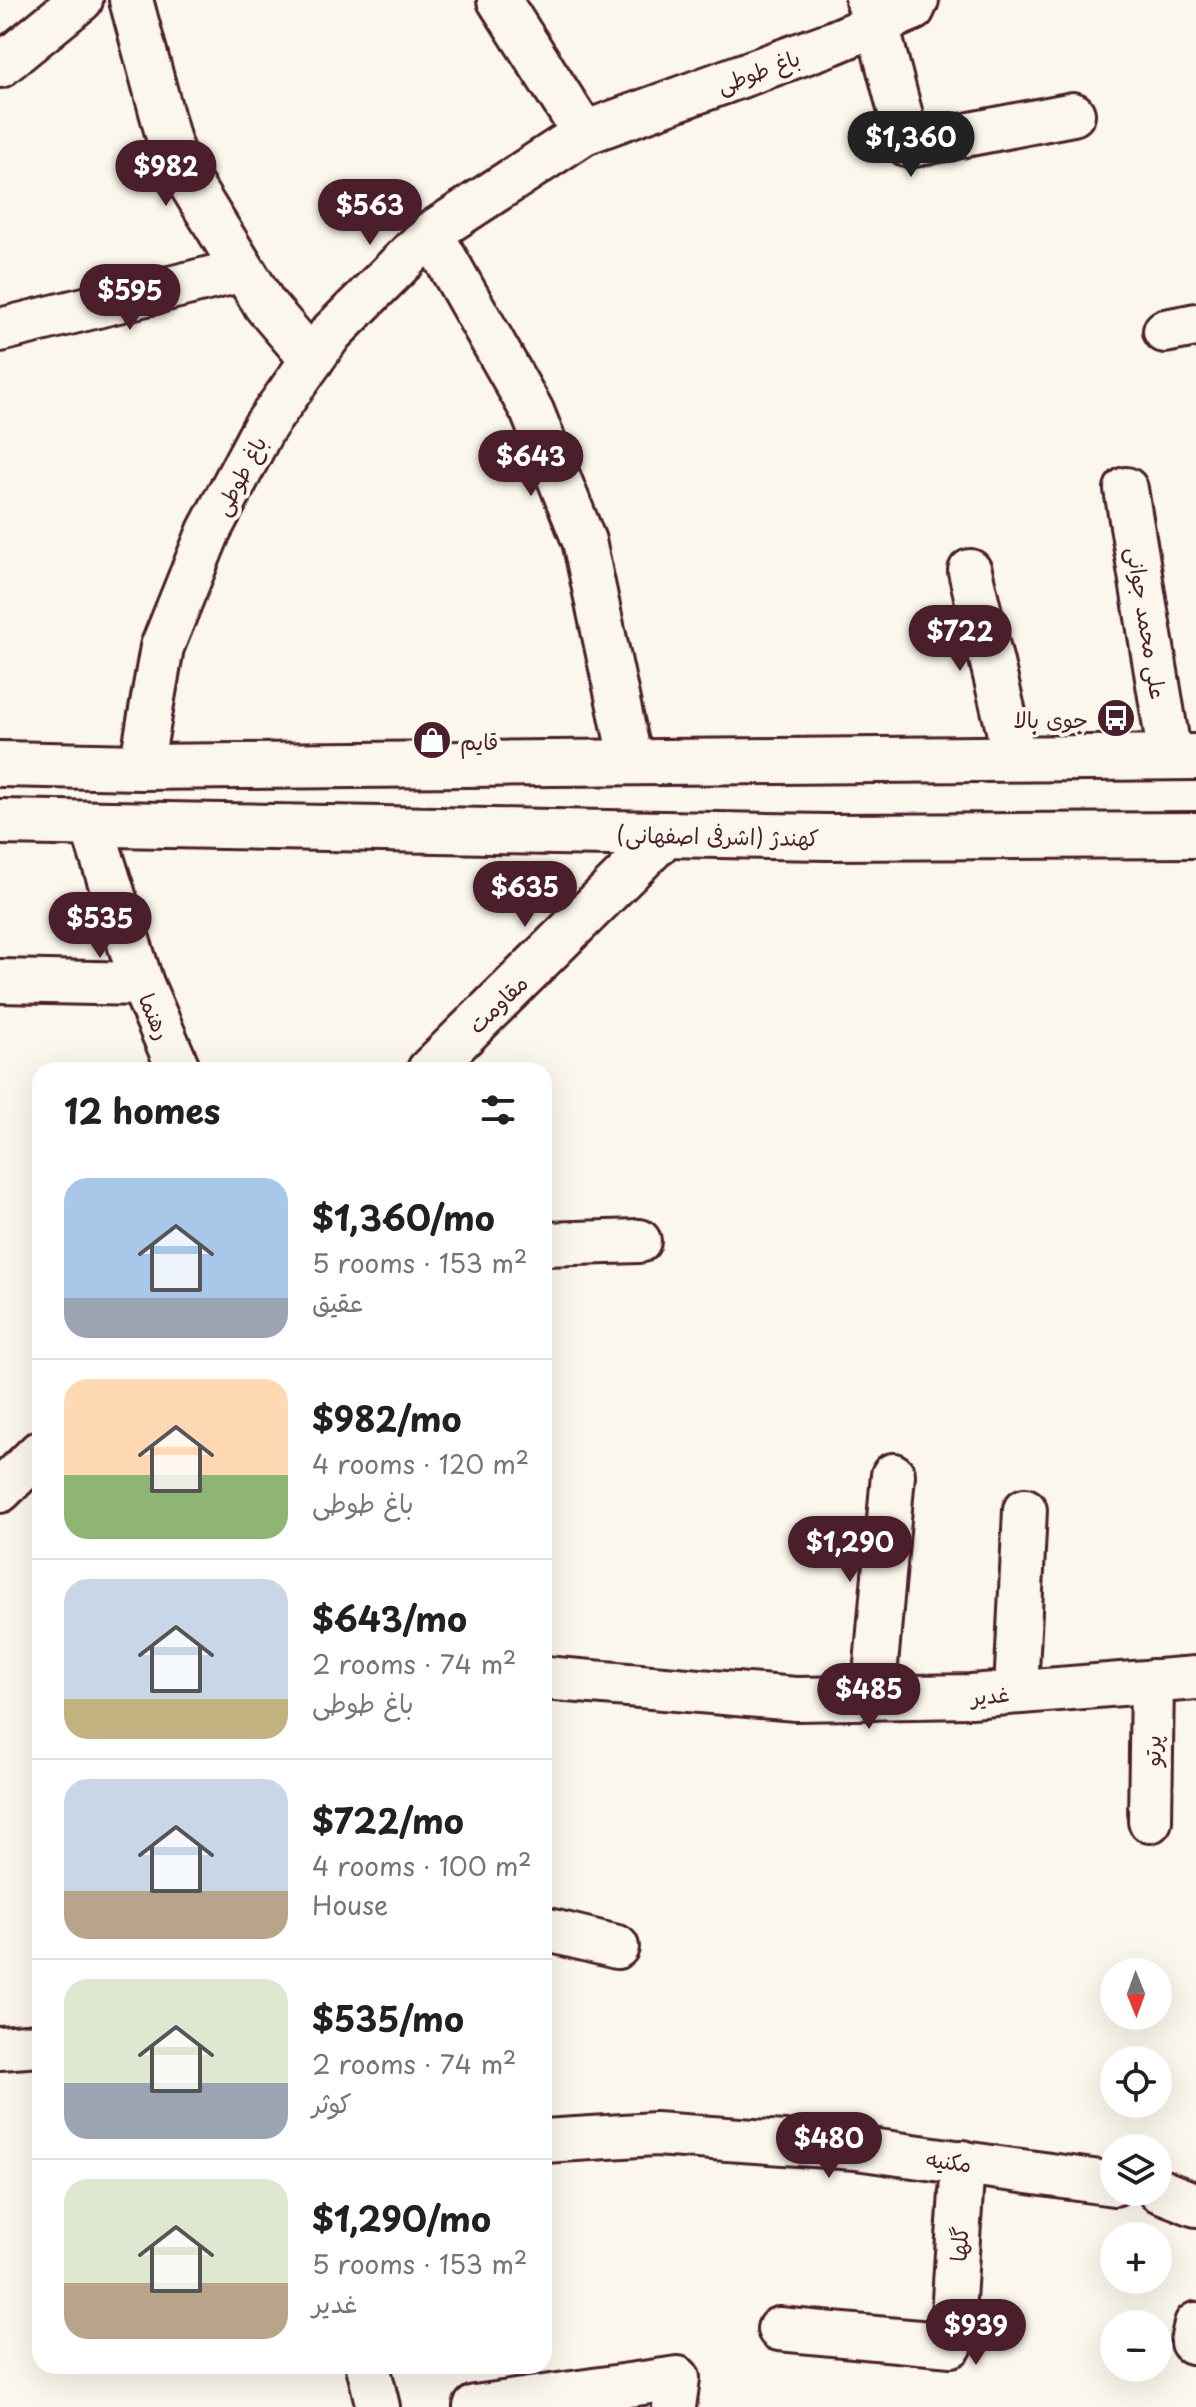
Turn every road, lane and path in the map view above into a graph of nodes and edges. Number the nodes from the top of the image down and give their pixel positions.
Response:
1 (81, 0) edge
2 (131, 0) edge
3 (499, 0) edge
4 (917, 0) edge
5 (872, 12) edge
6 (0, 66) edge
7 (1073, 114) dead end
8 (584, 133) junction
9 (431, 233) junction
10 (243, 270) junction
11 (0, 330) edge
12 (312, 360) junction
13 (1126, 489) dead end
14 (970, 571) dead end
15 (1183, 757) edge
16 (1015, 759) junction
17 (631, 762) junction
18 (5, 767) edge
19 (141, 767) junction
20 (0, 822) edge
21 (91, 823) junction
22 (667, 834) junction
23 (1196, 835) edge
24 (0, 981) edge
25 (142, 984) junction
26 (176, 1062) edge
27 (437, 1062) edge
28 (639, 1241) dead end
29 (552, 1244) edge
30 (32, 1460) edge
31 (893, 1475) dead end
32 (0, 1491) edge
33 (1025, 1510) dead end
34 (1196, 1678) edge
35 (552, 1679) edge
36 (1152, 1681) junction
37 (1016, 1691) junction
38 (873, 1698) junction
39 (1150, 1821) dead end
40 (552, 1931) edge
41 (617, 1947) dead end
42 (32, 2046) edge
43 (0, 2048) edge
44 (552, 2140) edge
45 (963, 2162) junction
46 (1100, 2182) edge
47 (1172, 2196) edge
48 (1196, 2205) edge
49 (779, 2329) dead end
50 (370, 2374) edge
51 (378, 2407) edge
52 (475, 2407) edge
53 (674, 2407) edge

1 - 6 street
2 - 10 street
3 - 8 street
4 - 5 street, باغ طوطی
5 - 7 street
5 - 8 street, باغ طوطی
8 - 9 street, باغ طوطی
9 - 12 street, باغ طوطی
9 - 17 street
10 - 11 street
10 - 12 street
12 - 19 street, باغ طوطی
13 - 15 street, علی محمد جوانی
14 - 16 street
15 - 16 main road
16 - 17 main road
17 - 19 main road
18 - 19 main road
20 - 21 main road, کهندژ (اشرفی اصفهانی)
21 - 22 main road, کهندژ (اشرفی اصفهانی)
21 - 25 street, رهنما
22 - 23 main road, کهندژ (اشرفی اصفهانی)
22 - 27 street, مقاومت
24 - 25 street
25 - 26 street, رهنما
28 - 29 street
30 - 32 street
31 - 38 street
33 - 37 street
34 - 36 street, غدیر
35 - 38 street, غدیر
36 - 37 street, غدیر
36 - 39 street, پرتو
37 - 38 street, غدیر
40 - 41 street
42 - 43 street
44 - 45 street, مکنیه
45 - 46 street, مکنیه
45 - 49 street, گلها
47 - 48 street
50 - 51 street
52 - 53 street

